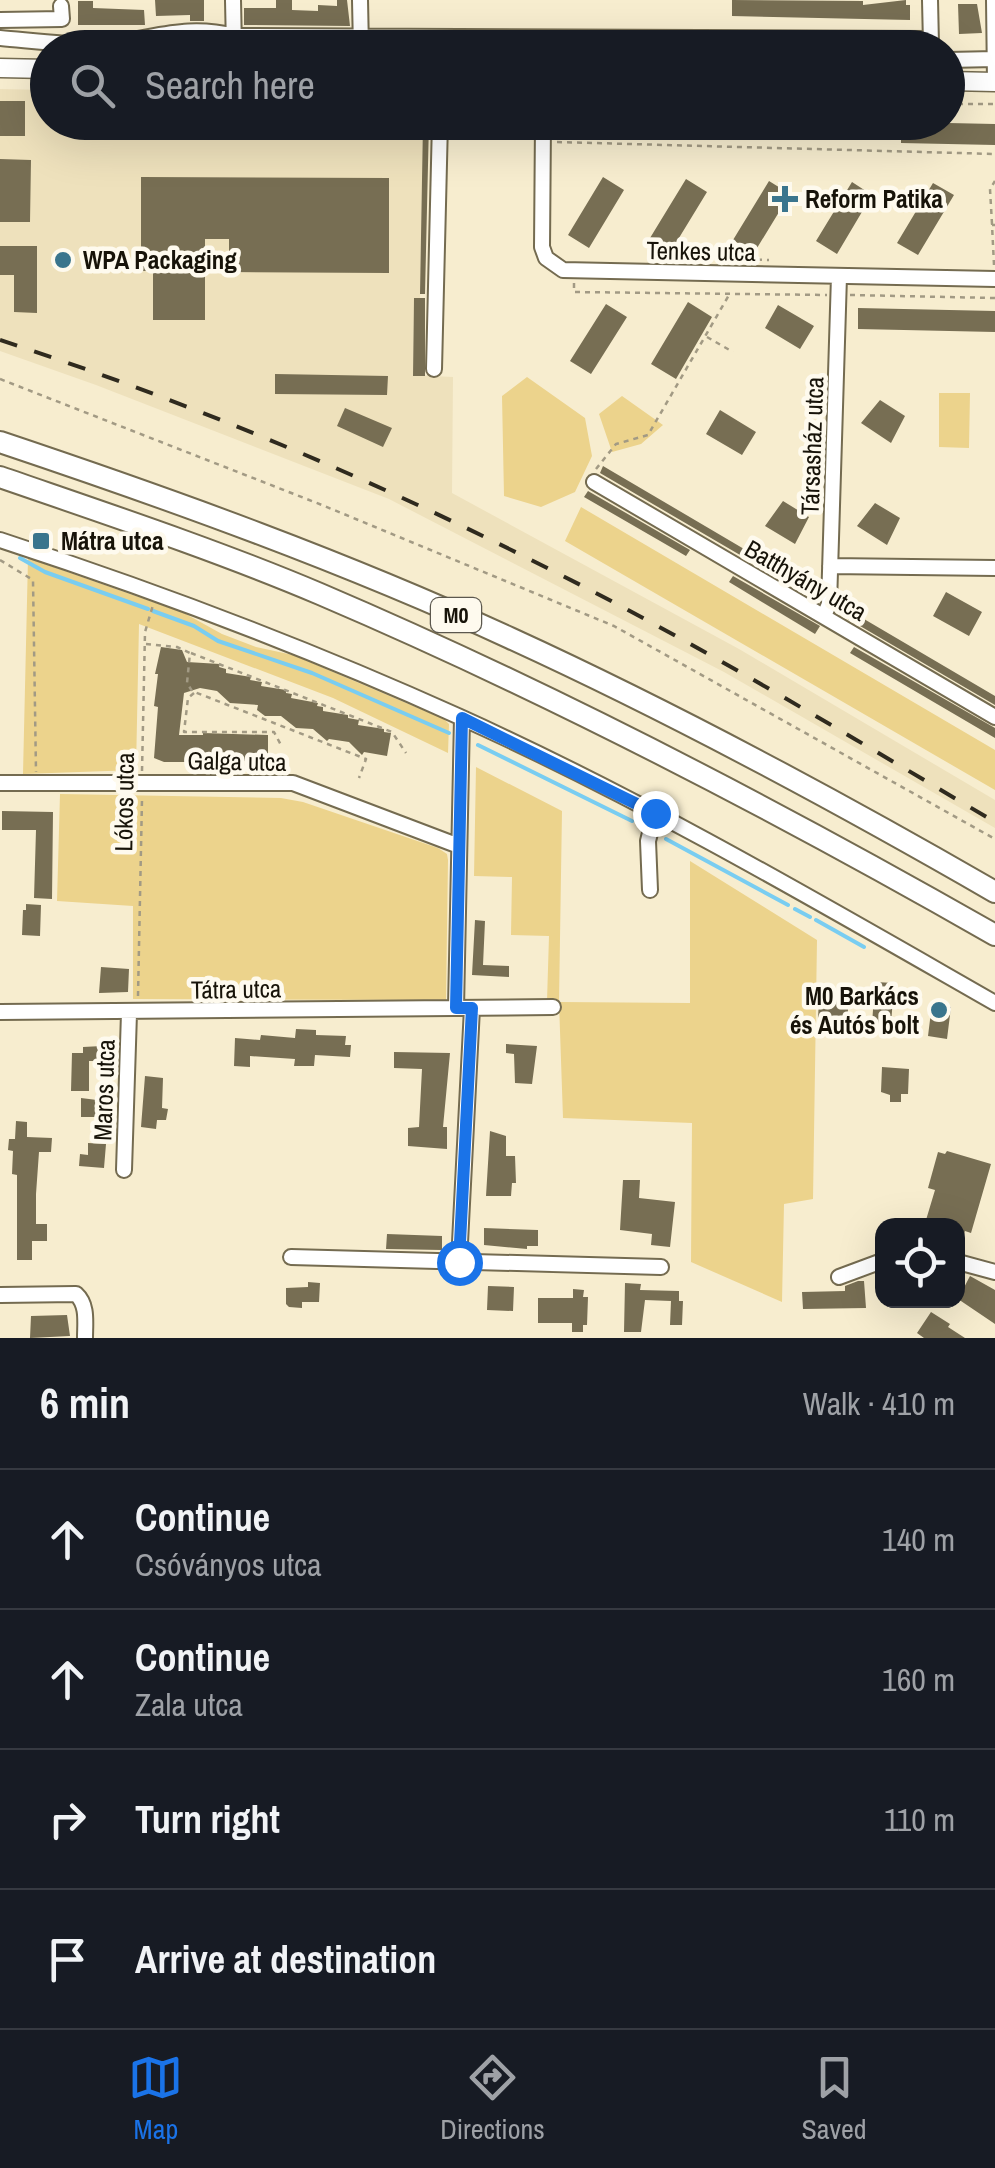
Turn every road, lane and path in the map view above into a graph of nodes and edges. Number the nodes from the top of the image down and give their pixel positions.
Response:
1 (233, 0) edge
2 (360, 0) edge
3 (930, 0) edge
4 (994, 0) edge
5 (62, 6) dead end
6 (0, 20) edge
7 (234, 30) edge
8 (361, 30) edge
9 (931, 30) edge
10 (0, 38) edge
11 (30, 40) edge
12 (965, 60) edge
13 (995, 60) edge
14 (0, 68) edge
15 (30, 69) edge
16 (965, 81) edge
17 (995, 82) edge
18 (965, 104) edge
19 (995, 104) edge
20 (440, 140) edge
21 (542, 140) edge
22 (553, 142) dead end
23 (995, 154) edge
24 (995, 181) edge
25 (994, 225) edge
26 (733, 259) dead end
27 (769, 260) dead end
28 (995, 270) edge
29 (574, 271) junction
30 (839, 276) junction
31 (995, 279) edge
32 (730, 294) junction
33 (838, 295) junction
34 (995, 298) edge
35 (706, 336) junction
36 (734, 352) dead end
37 (434, 369) dead end
38 (0, 379) edge
39 (0, 442) edge
40 (0, 477) edge
41 (594, 482) joint
42 (0, 540) edge
43 (0, 560) edge
44 (830, 566) junction
45 (995, 568) edge
46 (156, 594) junction
47 (824, 616) junction
48 (145, 644) junction
49 (190, 653) junction
50 (195, 692) junction
51 (995, 717) edge
52 (462, 718) junction
53 (282, 747) dead end
54 (406, 753) dead end
55 (359, 778) dead end
56 (142, 782) junction
57 (1, 783) edge
58 (37, 783) junction
59 (655, 813) junction
60 (995, 839) edge
61 (459, 846) junction
62 (650, 890) dead end
63 (995, 892) edge
64 (995, 936) edge
65 (995, 1003) edge
66 (553, 1007) dead end
67 (456, 1008) junction
68 (472, 1008) junction
69 (0, 1012) edge
70 (133, 1012) junction
71 (124, 1170) dead end
72 (291, 1257) dead end
73 (459, 1262) junction
74 (875, 1263) edge
75 (965, 1264) edge
76 (660, 1267) dead end
77 (995, 1272) edge
78 (840, 1276) dead end
79 (0, 1295) edge
80 (85, 1338) edge

1 - 7 street
2 - 8 street
3 - 9 street
4 - 13 street
5 - 6 street
10 - 11 street
12 - 13 street
13 - 17 street
14 - 15 main road
16 - 17 main road
18 - 19 path
20 - 37 street
21 - 29 street
22 - 23 path
24 - 25 path
25 - 28 path
26 - 27 path
29 - 30 street, Tenkes utca
29 - 32 path
30 - 31 street, Tenkes utca
30 - 33 street, Társasház utca
32 - 33 path
32 - 35 path
33 - 34 path
33 - 44 street, Társasház utca
35 - 36 path
35 - 41 path
38 - 60 path
39 - 63 highway, M0
40 - 64 highway, M0
41 - 47 street, Batthyány utca
42 - 46 street
43 - 58 path
44 - 45 street, Batthyány utca
44 - 47 street, Társasház utca
46 - 48 path, Lókos utca
46 - 52 street
47 - 51 street, Batthyány utca
48 - 49 path
48 - 56 path, Lókos utca
49 - 50 path
49 - 54 path
50 - 53 path
50 - 55 path
52 - 59 street
52 - 61 street
56 - 58 street, Galga utca
56 - 61 street, Galga utca
56 - 70 path, Lókos utca
57 - 58 street, Galga utca
59 - 62 street
59 - 65 street
61 - 67 street
66 - 68 street, Tátra utca
67 - 68 street, Tátra utca
67 - 70 street, Tátra utca
68 - 73 street
69 - 70 street, Tátra utca
70 - 71 street, Maros utca
72 - 73 street
73 - 76 street
74 - 78 street
75 - 77 street
79 - 80 street

